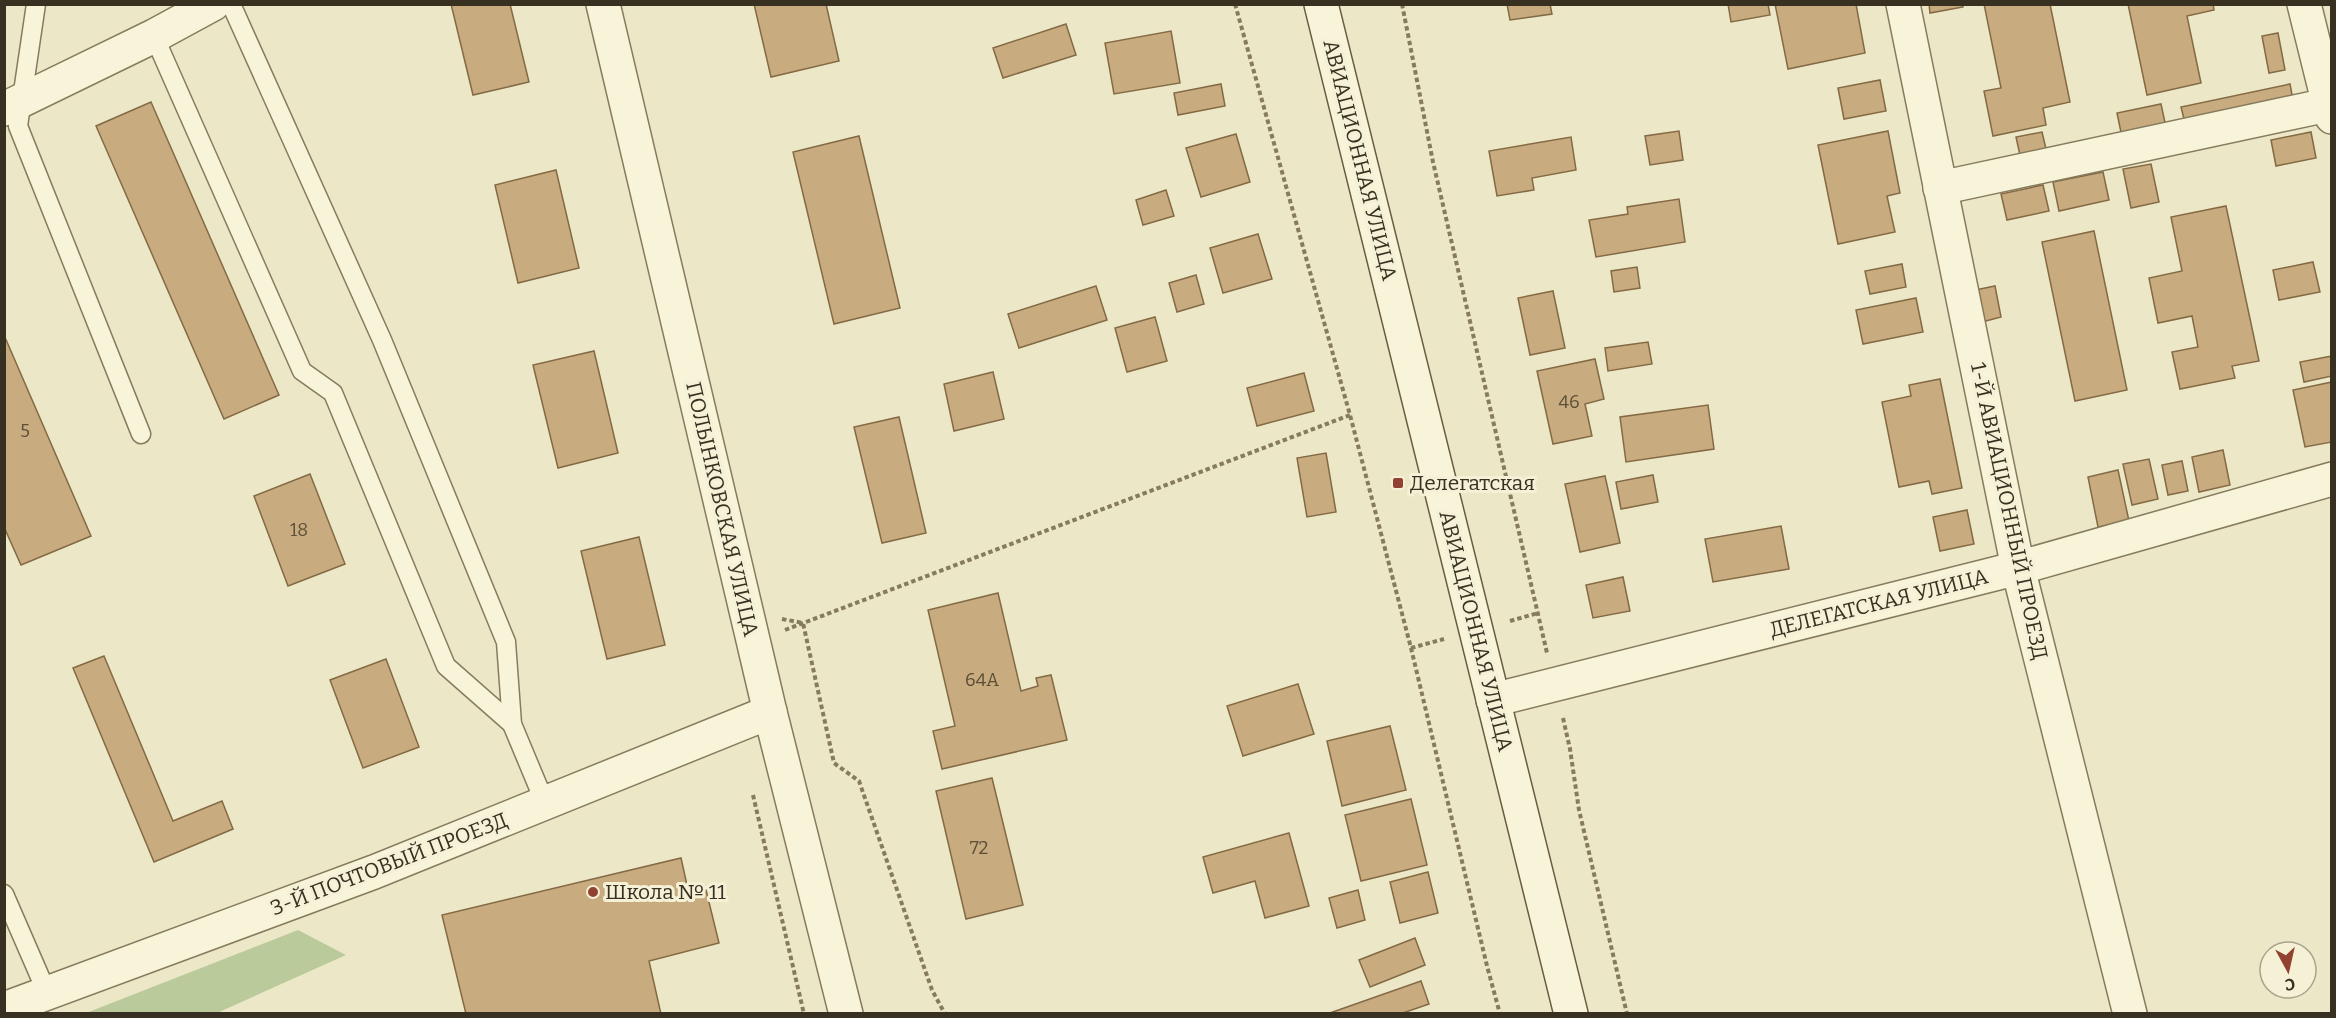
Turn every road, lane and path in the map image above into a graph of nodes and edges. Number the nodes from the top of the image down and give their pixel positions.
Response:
1 (36, 4) edge
2 (213, 4) edge
3 (231, 4) edge
4 (603, 4) edge
5 (1235, 4) edge
6 (1321, 4) edge
7 (1402, 4) edge
8 (1903, 4) edge
9 (2304, 4) edge
10 (154, 36) junction
11 (13, 105) edge
12 (2330, 108) edge
13 (1940, 188) junction
14 (1350, 415) junction
15 (141, 434) dead end
16 (2331, 479) edge
17 (2018, 568) junction
18 (777, 617) dead end
19 (803, 623) junction
20 (754, 642) junction
21 (1555, 684) junction
22 (1493, 700) junction
23 (770, 712) junction
24 (512, 724) junction
25 (752, 795) dead end
26 (545, 803) junction
27 (4, 894) edge
28 (47, 993) junction
29 (4, 1009) edge
30 (804, 1014) edge
31 (846, 1014) edge
32 (945, 1014) edge
33 (1500, 1014) edge
34 (1571, 1014) edge
35 (1627, 1014) edge
36 (2130, 1014) edge

1 - 11 lane
2 - 10 street
3 - 24 lane
4 - 20 street, ПОЛЫНКОВСКАЯ УЛИЦА
5 - 14 path
6 - 22 street, АВИАЦИОННАЯ УЛИЦА
7 - 21 path
8 - 13 street, 1-Й АВИАЦИОННЫЙ ПРОЕЗД
9 - 12 street
10 - 11 street
10 - 24 lane
11 - 15 lane
12 - 13 street
13 - 17 street, 1-Й АВИАЦИОННЫЙ ПРОЕЗД
14 - 19 path
14 - 33 path
16 - 17 street, ДЕЛЕГАТСКАЯ УЛИЦА
17 - 21 street, ДЕЛЕГАТСКАЯ УЛИЦА
17 - 36 street, 1-Й АВИАЦИОННЫЙ ПРОЕЗД
18 - 19 path
19 - 20 path
19 - 32 path
20 - 23 street, ПОЛЫНКОВСКАЯ УЛИЦА
21 - 22 street, ДЕЛЕГАТСКАЯ УЛИЦА
21 - 35 path
22 - 34 street, АВИАЦИОННАЯ УЛИЦА
23 - 26 street, 3-Й ПОЧТОВЫЙ ПРОЕЗД
23 - 31 street, ПОЛЫНКОВСКАЯ УЛИЦА
24 - 26 lane
25 - 30 path
26 - 28 street, 3-Й ПОЧТОВЫЙ ПРОЕЗД
27 - 28 lane
28 - 29 street, 3-Й ПОЧТОВЫЙ ПРОЕЗД

